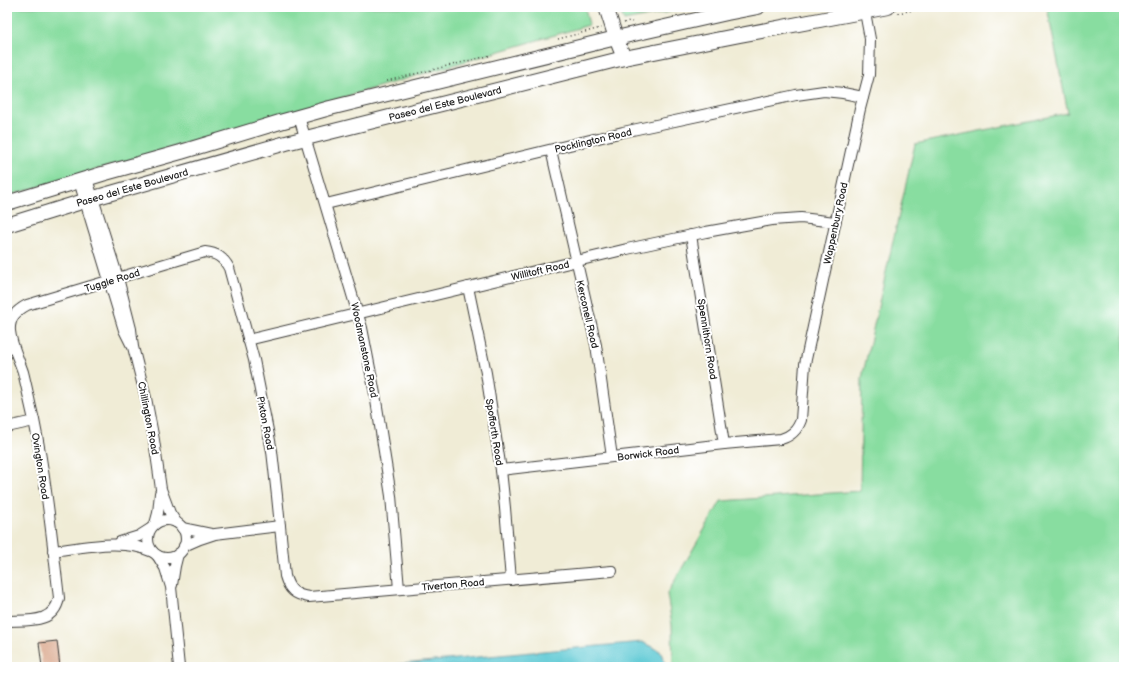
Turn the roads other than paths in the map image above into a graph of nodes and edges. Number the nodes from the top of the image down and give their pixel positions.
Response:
1 (606, 7) edge
2 (758, 7) edge
3 (891, 10) edge
4 (865, 12) junction
5 (616, 38) junction
6 (624, 58) junction
7 (863, 97) junction
8 (299, 117) junction
9 (306, 138) junction
10 (551, 150) junction
11 (83, 180) junction
12 (89, 200) junction
13 (7, 203) edge
14 (326, 204) junction
15 (835, 222) junction
16 (7, 225) edge
17 (691, 235) junction
18 (220, 256) joint
19 (576, 261) junction
20 (113, 279) junction
21 (468, 287) junction
22 (358, 313) junction
23 (11, 322) joint
24 (248, 340) junction
25 (34, 421) junction
26 (7, 427) edge
27 (794, 433) joint
28 (724, 444) junction
29 (612, 457) junction
30 (501, 470) junction
31 (160, 489) junction
32 (179, 525) junction
33 (153, 526) junction
34 (280, 526) junction
35 (215, 534) junction
36 (116, 544) junction
37 (181, 550) junction
38 (54, 551) junction
39 (155, 553) junction
40 (612, 571) dead end
41 (510, 580) junction
42 (171, 587) junction
43 (399, 589) junction
44 (296, 593) joint
45 (7, 621) edge
46 (179, 667) edge

1 - 5 main road
2 - 5 main road, Paseo del Este Boulevard
3 - 4 main road, Paseo del Este Boulevard
4 - 6 main road, Paseo del Este Boulevard
4 - 7 street, Wappenbury Road
5 - 6 main road
5 - 8 main road, Paseo del Este Boulevard
6 - 9 main road, Paseo del Este Boulevard
7 - 10 street, Pocklington Road
7 - 15 street, Wappenbury Road
8 - 9 street, Woodmanstone Road
8 - 11 main road, Paseo del Este Boulevard
9 - 12 main road, Paseo del Este Boulevard
9 - 14 street, Woodmanstone Road
10 - 14 street, Pocklington Road
10 - 19 street, Kerconell Road
11 - 12 street, Chillington Road
11 - 13 main road, Paseo del Este Boulevard
12 - 16 main road, Paseo del Este Boulevard
12 - 20 street, Chillington Road
14 - 22 street, Woodmanstone Road
15 - 17 street, Willitoft Road
15 - 27 street, Wappenbury Road
17 - 19 street, Willitoft Road
17 - 28 street, Spennithorn Road
18 - 20 street, Tuggle Road
18 - 24 street, Pixton Road
19 - 21 street, Willitoft Road
19 - 29 street, Kerconell Road
20 - 23 street, Tuggle Road
20 - 31 street, Chillington Road
21 - 22 street, Willitoft Road
21 - 30 street, Spofforth Road
22 - 24 street, Willitoft Road
22 - 43 street, Woodmanstone Road
23 - 25 street, Ovington Road
24 - 34 street, Pixton Road
25 - 26 street
25 - 38 street, Ovington Road
27 - 28 street, Borwick Road
28 - 29 street, Borwick Road
29 - 30 street, Borwick Road
30 - 41 street, Spofforth Road
31 - 32 street, Chillington Road
31 - 33 street, Chillington Road
32 - 33 street
32 - 35 street
32 - 37 street
33 - 36 street
33 - 39 street
34 - 35 street
34 - 44 street, Pixton Road
35 - 37 street
36 - 38 street
36 - 39 street
37 - 39 street
37 - 42 street
38 - 45 street, Ovington Road
39 - 42 street
40 - 41 street, Tiverton Road
41 - 43 street, Tiverton Road
42 - 46 street
43 - 44 street, Tiverton Road

